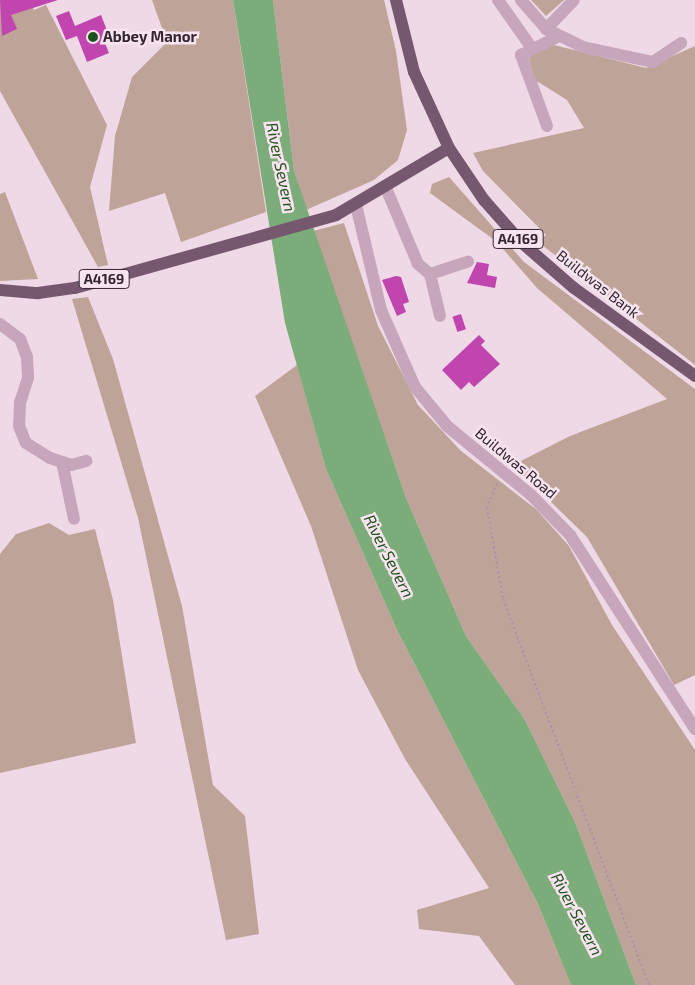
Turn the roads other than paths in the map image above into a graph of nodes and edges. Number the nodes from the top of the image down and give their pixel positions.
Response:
1 (396, 0) edge
2 (498, 0) edge
3 (521, 0) edge
4 (574, 0) edge
5 (546, 29) junction
6 (557, 37) junction
7 (681, 43) dead end
8 (531, 47) junction
9 (547, 126) dead end
10 (449, 148) junction
11 (386, 188) junction
12 (356, 205) junction
13 (468, 262) dead end
14 (430, 274) junction
15 (0, 290) edge
16 (440, 316) dead end
17 (0, 324) edge
18 (695, 376) edge
19 (86, 461) dead end
20 (62, 462) junction
21 (74, 519) dead end
22 (695, 729) edge

1 - 10 main road
2 - 8 street
3 - 5 street
4 - 5 street
5 - 6 street
6 - 7 street
6 - 8 street
8 - 9 street
10 - 11 main road
10 - 18 main road, Buildwas Bank / A4169
11 - 12 main road
11 - 14 street
12 - 15 main road, A4169
12 - 22 street, Buildwas Road
13 - 14 street
14 - 16 street
17 - 20 street
19 - 20 street
20 - 21 street

